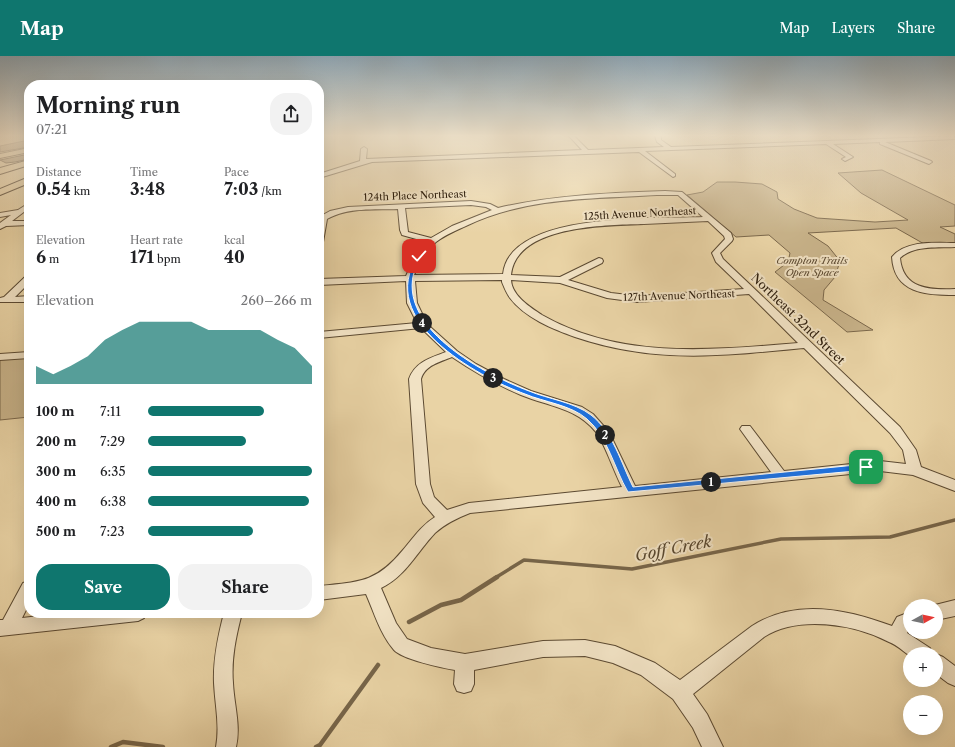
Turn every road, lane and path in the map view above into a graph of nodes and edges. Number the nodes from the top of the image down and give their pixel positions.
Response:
1 (14, 168) edge
2 (346, 168) edge
3 (664, 168) edge
4 (24, 171) edge
5 (0, 173) edge
6 (324, 175) edge
7 (673, 175) dead end
8 (0, 179) edge
9 (24, 182) edge
10 (24, 190) edge
11 (0, 192) edge
12 (0, 197) edge
13 (401, 206) junction
14 (24, 209) edge
15 (496, 210) junction
16 (20, 212) junction
17 (0, 215) edge
18 (324, 218) edge
19 (709, 219) junction
20 (24, 224) edge
21 (2, 226) edge
22 (432, 241) junction
23 (955, 245) edge
24 (938, 246) junction
25 (955, 250) edge
26 (599, 261) dead end
27 (505, 277) junction
28 (410, 278) junction
29 (561, 280) junction
30 (24, 282) edge
31 (324, 282) edge
32 (751, 291) junction
33 (955, 292) edge
34 (24, 299) edge
35 (3, 300) edge
36 (423, 325) junction
37 (324, 334) edge
38 (807, 346) junction
39 (453, 353) junction
40 (24, 355) edge
41 (0, 357) edge
42 (746, 429) dead end
43 (915, 470) junction
44 (780, 475) junction
45 (955, 486) edge
46 (630, 490) junction
47 (445, 518) junction
48 (372, 585) junction
49 (324, 593) edge
50 (24, 596) edge
51 (955, 608) edge
52 (943, 611) edge
53 (90, 618) edge
54 (232, 618) edge
55 (903, 623) edge
56 (4, 627) edge
57 (896, 636) junction
58 (912, 647) edge
59 (465, 663) junction
60 (943, 668) edge
61 (955, 677) edge
62 (464, 684) dead end
63 (680, 692) junction
64 (226, 747) edge
65 (713, 747) edge

1 - 5 highway
2 - 6 street
3 - 7 street
4 - 8 highway
9 - 11 highway
10 - 12 highway
13 - 15 street, 124th Place Northeast
13 - 18 street, 124th Place Northeast
13 - 22 street
14 - 16 street
15 - 19 street, Northeast 32nd Street
15 - 22 street
16 - 17 street
16 - 21 street
19 - 27 street, 125th Avenue Northeast
19 - 32 street, Northeast 32nd Street
20 - 21 street
22 - 28 street
23 - 24 street
24 - 25 street
24 - 33 street
26 - 29 street
27 - 28 street, 127th Avenue Northeast
27 - 29 street, 127th Avenue Northeast
27 - 38 street
28 - 31 street, 127th Avenue Northeast
28 - 36 street
29 - 32 street, 127th Avenue Northeast
30 - 35 street
32 - 38 street, Northeast 32nd Street
34 - 35 street
36 - 37 street
36 - 39 street
38 - 43 street, Northeast 32nd Street
39 - 46 street
39 - 47 street
40 - 41 street
42 - 44 street
43 - 44 street
43 - 45 street
44 - 46 street
46 - 47 street
47 - 48 street
48 - 49 street
48 - 59 street
50 - 56 street
51 - 52 street
53 - 56 street
54 - 64 street
55 - 57 street
57 - 58 street
57 - 63 street
59 - 62 street
59 - 63 street
60 - 61 street
63 - 65 street

